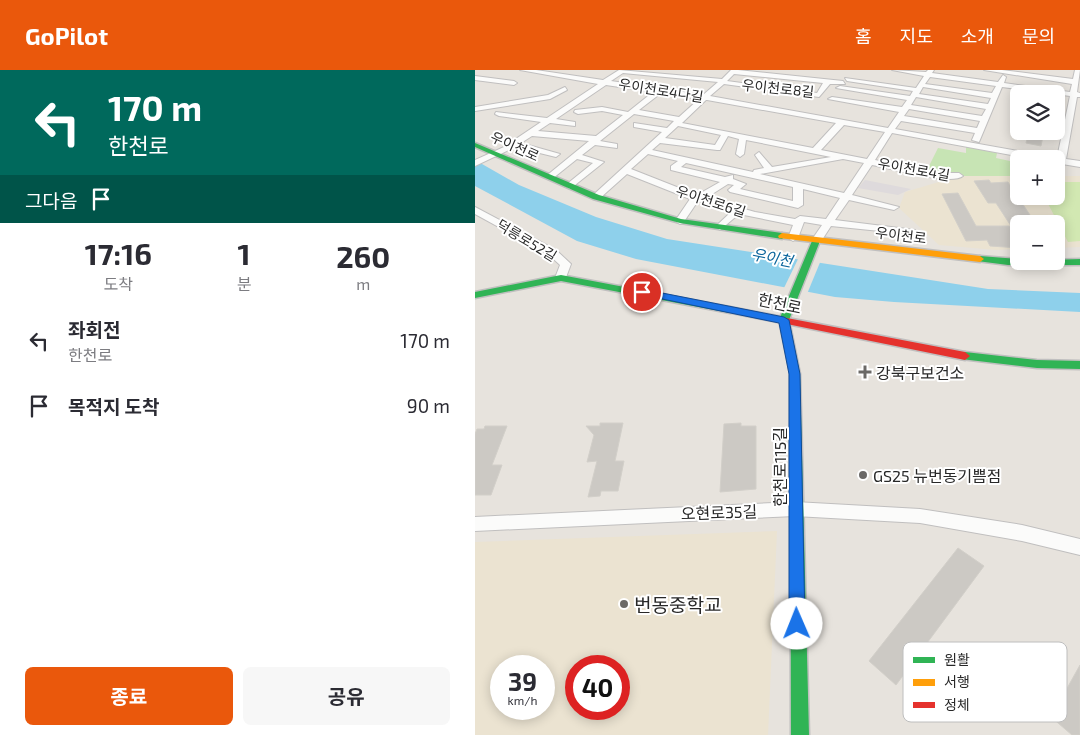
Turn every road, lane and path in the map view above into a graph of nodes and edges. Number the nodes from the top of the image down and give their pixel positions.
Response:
1 (523, 70) edge
2 (787, 70) edge
3 (853, 70) edge
4 (895, 70) edge
5 (987, 70) edge
6 (1029, 70) edge
7 (734, 71) edge
8 (908, 71) edge
9 (1005, 71) edge
10 (549, 72) edge
11 (620, 72) edge
12 (929, 72) edge
13 (868, 73) dead end
14 (1077, 76) edge
15 (607, 77) junction
16 (779, 77) junction
17 (475, 78) edge
18 (723, 81) junction
19 (828, 81) junction
20 (862, 81) junction
21 (514, 83) dead end
22 (843, 83) junction
23 (1000, 83) junction
24 (551, 86) dead end
25 (633, 86) junction
26 (769, 88) junction
27 (565, 89) junction
28 (660, 90) junction
29 (590, 93) junction
30 (622, 93) dead end
31 (1077, 95) edge
32 (995, 96) junction
33 (583, 98) junction
34 (707, 98) junction
35 (769, 101) dead end
36 (827, 105) junction
37 (568, 106) junction
38 (907, 106) junction
39 (990, 108) junction
40 (475, 109) edge
41 (578, 112) dead end
42 (630, 112) junction
43 (499, 114) dead end
44 (798, 114) junction
45 (816, 117) junction
46 (985, 119) junction
47 (547, 120) junction
48 (679, 122) junction
49 (841, 122) junction
50 (572, 124) dead end
51 (637, 125) dead end
52 (669, 131) junction
53 (980, 131) junction
54 (529, 133) junction
55 (726, 133) junction
56 (743, 136) junction
57 (594, 140) junction
58 (659, 140) junction
59 (513, 144) junction
60 (475, 145) edge
61 (974, 145) junction
62 (615, 146) dead end
63 (816, 150) junction
64 (1062, 150) edge
65 (646, 151) junction
66 (1010, 152) edge
67 (495, 154) junction
68 (556, 154) dead end
69 (741, 154) dead end
70 (759, 155) dead end
71 (575, 156) junction
72 (849, 156) junction
73 (684, 160) junction
74 (870, 160) junction
75 (1065, 162) edge
76 (475, 163) edge
77 (1080, 164) edge
78 (625, 170) junction
79 (770, 170) junction
80 (735, 171) junction
81 (749, 174) junction
82 (959, 176) dead end
83 (549, 177) junction
84 (726, 181) junction
85 (798, 184) junction
86 (570, 186) junction
87 (596, 197) junction
88 (846, 197) junction
89 (695, 198) junction
90 (894, 207) dead end
91 (475, 210) edge
92 (737, 210) junction
93 (681, 221) junction
94 (800, 221) junction
95 (829, 223) junction
96 (719, 227) junction
97 (915, 233) dead end
98 (793, 238) junction
99 (814, 246) junction
100 (1080, 262) edge
101 (561, 278) junction
102 (475, 295) edge
103 (784, 320) junction
104 (1080, 365) edge
105 (795, 509) junction
106 (475, 524) edge
107 (1080, 547) edge
108 (800, 735) edge

1 - 10 street, 우이천로4다길
2 - 16 street
3 - 22 street
4 - 8 street
5 - 9 street
6 - 14 street
7 - 16 street, 우이천로8길
7 - 18 street, 우이천로8길
8 - 12 street
9 - 14 street
9 - 23 street
10 - 15 street, 우이천로4다길
11 - 15 street
11 - 18 street, 우이천로8길
12 - 23 street
12 - 38 street, 우이천로4길
13 - 20 street
14 - 31 street
15 - 25 street, 우이천로4다길
15 - 29 street
16 - 19 street, 우이천로8길
16 - 26 street
17 - 21 street
18 - 26 street, 우이천로8길
18 - 34 street, 우이천로8길
19 - 22 street, 우이천로8길
19 - 26 street, 우이천로8길
20 - 22 street
20 - 38 street
22 - 36 street
22 - 38 street
23 - 31 street
23 - 32 street
24 - 27 street
25 - 28 street, 우이천로4다길
25 - 30 street
27 - 29 street
27 - 40 street
28 - 34 street, 우이천로4다길
28 - 42 street
29 - 33 street
31 - 64 street
32 - 38 street
32 - 39 street
33 - 37 street
33 - 37 street
34 - 44 street, 우이천로4다길
34 - 48 street, 우이천로8길
35 - 44 street
36 - 38 street
36 - 38 street
36 - 45 street
37 - 47 street
38 - 39 street
38 - 46 street
38 - 49 street, 우이천로4다길
38 - 53 street
38 - 61 street
38 - 74 street, 우이천로4길
39 - 46 street
41 - 42 street
42 - 48 street
42 - 57 street
43 - 47 street
44 - 45 street, 우이천로4다길
45 - 49 street, 우이천로4다길
46 - 53 street
47 - 50 street
47 - 54 street
48 - 52 street, 우이천로8길
48 - 55 street
49 - 63 street
51 - 52 street
52 - 58 street, 우이천로8길
53 - 61 street
54 - 57 street
54 - 59 street
55 - 56 street
55 - 58 street
56 - 63 street
56 - 69 street
57 - 62 street
57 - 71 street
58 - 65 street, 우이천로8길
59 - 67 street
59 - 68 street
60 - 67 street, 우이천로
61 - 66 street
63 - 72 street
65 - 73 street
65 - 78 street, 우이천로8길
67 - 76 street
67 - 83 street, 우이천로
70 - 79 street
71 - 83 street
71 - 86 street
72 - 74 street
72 - 79 street
73 - 80 street
73 - 84 street
74 - 82 street, 우이천로4길
74 - 88 street, 우이천로4길
75 - 77 street
78 - 87 street, 우이천로8길
78 - 89 street, 우이천로6길
79 - 81 street
80 - 81 street
80 - 84 street
81 - 85 street
83 - 86 street, 우이천로
84 - 85 street
84 - 89 street
85 - 88 street
86 - 87 street, 우이천로
87 - 93 street, 우이천로
88 - 90 street
88 - 95 street, 우이천로4길
89 - 92 street, 우이천로6길
89 - 93 street
91 - 101 street, 덕릉로52길
92 - 94 street, 우이천로6길
92 - 96 street
93 - 96 street, 우이천로
94 - 95 street
94 - 98 street
95 - 97 street
95 - 99 street, 우이천로4길
96 - 98 street, 우이천로
98 - 99 street, 우이천로
99 - 100 street, 우이천로
99 - 103 street
101 - 102 street, 한천로
101 - 103 street, 한천로
103 - 104 street, 한천로
103 - 105 street, 한천로115길
105 - 106 street, 오현로35길
105 - 107 street, 오현로35길
105 - 108 street, 한천로115길

